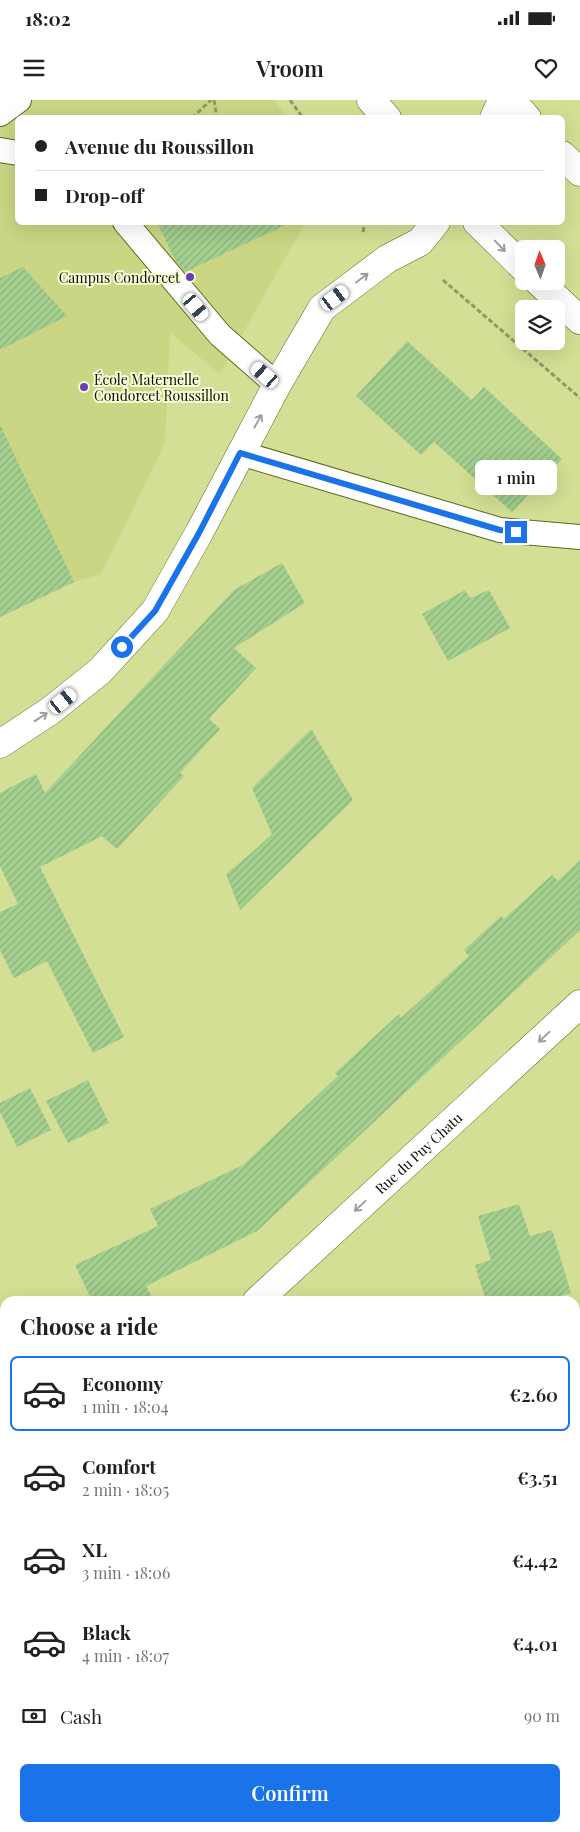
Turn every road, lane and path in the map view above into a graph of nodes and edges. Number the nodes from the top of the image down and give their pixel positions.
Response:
1 (19, 100) edge
2 (213, 100) edge
3 (290, 100) edge
4 (502, 100) edge
5 (511, 100) edge
6 (0, 114) edge
7 (196, 115) edge
8 (216, 115) edge
9 (301, 115) edge
10 (495, 115) edge
11 (524, 115) edge
12 (0, 150) edge
13 (15, 152) edge
14 (565, 158) edge
15 (580, 172) edge
16 (128, 225) edge
17 (434, 225) edge
18 (480, 225) edge
19 (515, 259) edge
20 (443, 280) dead end
21 (548, 290) edge
22 (580, 320) edge
23 (277, 385) junction
24 (580, 398) edge
25 (240, 453) junction
26 (580, 537) edge
27 (0, 744) edge
28 (580, 1004) edge
29 (262, 1296) edge

1 - 6 lane
2 - 7 path
2 - 8 path
3 - 9 path
4 - 10 street
5 - 11 street
12 - 13 lane
14 - 15 street
16 - 23 lane
23 -> 17 street
18 -> 19 street
20 - 24 path
21 - 22 street
25 -> 23 street
25 - 26 lane
27 -> 25 street
28 -> 29 street, Rue du Puy Chatu

